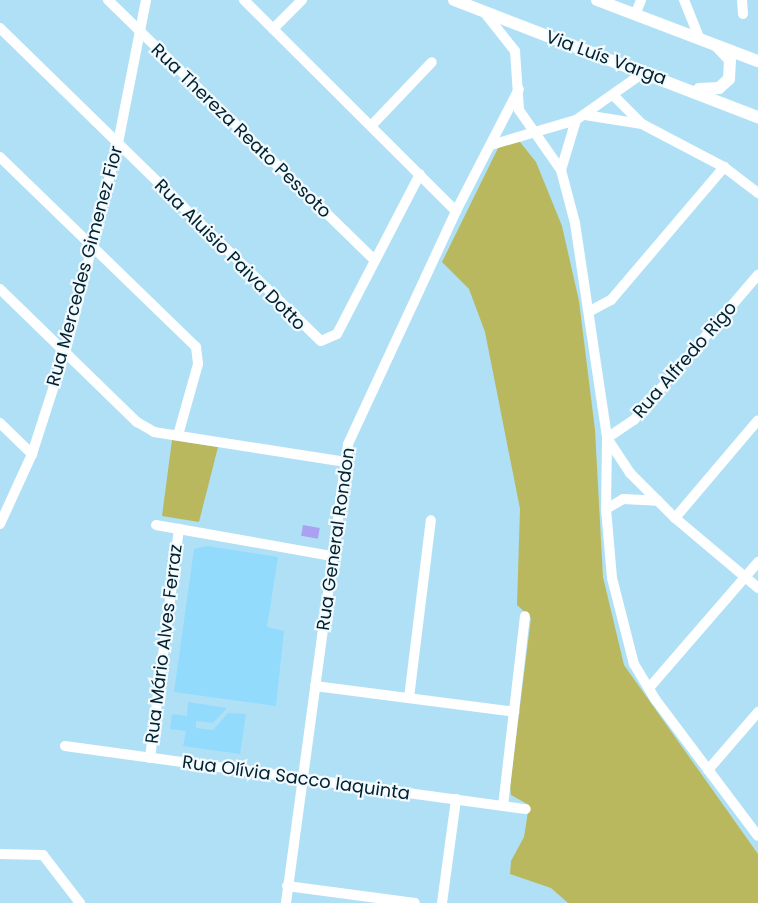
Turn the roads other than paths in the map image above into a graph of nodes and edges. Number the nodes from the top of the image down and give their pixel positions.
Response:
1 (108, 0) edge
2 (146, 0) edge
3 (244, 0) edge
4 (302, 0) edge
5 (454, 0) edge
6 (464, 0) edge
7 (597, 0) edge
8 (626, 0) edge
9 (641, 0) edge
10 (684, 0) edge
11 (742, 0) edge
12 (483, 12) junction
13 (742, 14) dead end
14 (635, 15) junction
15 (0, 28) edge
16 (273, 29) junction
17 (140, 31) junction
18 (699, 37) junction
19 (712, 42) junction
20 (758, 61) edge
21 (432, 62) dead end
22 (643, 73) junction
23 (684, 86) junction
24 (519, 89) junction
25 (613, 95) junction
26 (581, 117) junction
27 (758, 117) edge
28 (642, 124) junction
29 (371, 126) junction
30 (532, 133) junction
31 (118, 143) junction
32 (491, 145) junction
33 (0, 157) edge
34 (724, 167) junction
35 (561, 170) junction
36 (420, 174) junction
37 (758, 193) edge
38 (456, 210) junction
39 (92, 245) junction
40 (375, 261) junction
41 (758, 276) edge
42 (0, 289) edge
43 (590, 312) junction
44 (66, 349) junction
45 (758, 420) edge
46 (0, 423) edge
47 (178, 435) junction
48 (607, 438) junction
49 (32, 454) junction
50 (346, 462) junction
51 (658, 501) junction
52 (606, 509) junction
53 (675, 518) junction
54 (431, 520) dead end
55 (0, 524) edge
56 (156, 525) dead end
57 (179, 529) junction
58 (332, 556) junction
59 (758, 562) edge
60 (745, 577) junction
61 (758, 588) edge
62 (525, 616) dead end
63 (315, 686) junction
64 (649, 688) junction
65 (409, 698) junction
66 (514, 712) junction
67 (758, 712) edge
68 (65, 746) dead end
69 (150, 758) junction
70 (708, 770) junction
71 (302, 779) junction
72 (456, 799) junction
73 (503, 806) junction
74 (526, 809) dead end
75 (758, 836) edge
76 (0, 854) edge
77 (288, 886) junction
78 (80, 903) edge
79 (286, 903) edge
80 (415, 903) edge
81 (442, 903) edge

1 - 17 street, Rua Thereza Reato Pessoto
2 - 17 street, Rua Mercedes Gimenez Fior
3 - 16 street
4 - 16 street
5 - 12 main road, Via Luís Varga
6 - 12 main road
7 - 14 main road
8 - 14 main road
9 - 14 street
10 - 18 street
11 - 13 street
12 - 22 main road, Via Luís Varga
12 - 24 street
14 - 18 main road
15 - 31 street, Rua Aluisio Paiva Dotto
16 - 29 street
17 - 31 street, Rua Mercedes Gimenez Fior
17 - 40 street, Rua Thereza Reato Pessoto
18 - 19 main road
19 - 20 main road
19 - 23 main road
21 - 29 street
22 - 23 main road, Via Luís Varga
22 - 25 street
23 - 27 main road, Via Luís Varga
24 - 30 street
24 - 32 street, Rua General Rondon
25 - 26 street
25 - 28 street
26 - 28 street
26 - 30 street
26 - 35 street
28 - 34 street
29 - 36 street
30 - 32 street
30 - 35 street
31 - 39 street, Rua Mercedes Gimenez Fior
31 - 40 street, Rua Aluisio Paiva Dotto
32 - 38 street, Rua General Rondon
33 - 39 street
34 - 37 street
34 - 43 street
35 - 43 street
36 - 38 street
36 - 40 street, Rua Aluisio Paiva Dotto
38 - 50 street, Rua General Rondon
39 - 44 street, Rua Mercedes Gimenez Fior
39 - 47 street
41 - 48 street, Rua Alfredo Rigo
42 - 44 street
43 - 48 street
44 - 47 street
44 - 49 street, Rua Mercedes Gimenez Fior
45 - 53 street
46 - 49 street
47 - 50 street
48 - 51 street
48 - 52 street
49 - 55 street, Rua Mercedes Gimenez Fior
50 - 58 street, Rua General Rondon
51 - 52 street
51 - 53 street
52 - 64 street
53 - 60 street
54 - 65 street
56 - 57 street
57 - 58 street
57 - 69 street, Rua Mário Alves Ferraz
58 - 63 street, Rua General Rondon
59 - 60 street
60 - 61 street
60 - 64 street
62 - 66 street
63 - 65 street
63 - 71 street, Rua General Rondon
64 - 70 street
65 - 66 street
66 - 73 street
67 - 70 street
68 - 69 street, Rua Olívia Sacco Iaquinta
69 - 71 street, Rua Olívia Sacco Iaquinta
70 - 75 street
71 - 72 street, Rua Olívia Sacco Iaquinta
71 - 77 street, Rua General Rondon
72 - 73 street, Rua Olívia Sacco Iaquinta
72 - 81 street
73 - 74 street, Rua Olívia Sacco Iaquinta
76 - 78 street
77 - 79 street, Rua General Rondon
77 - 80 street

